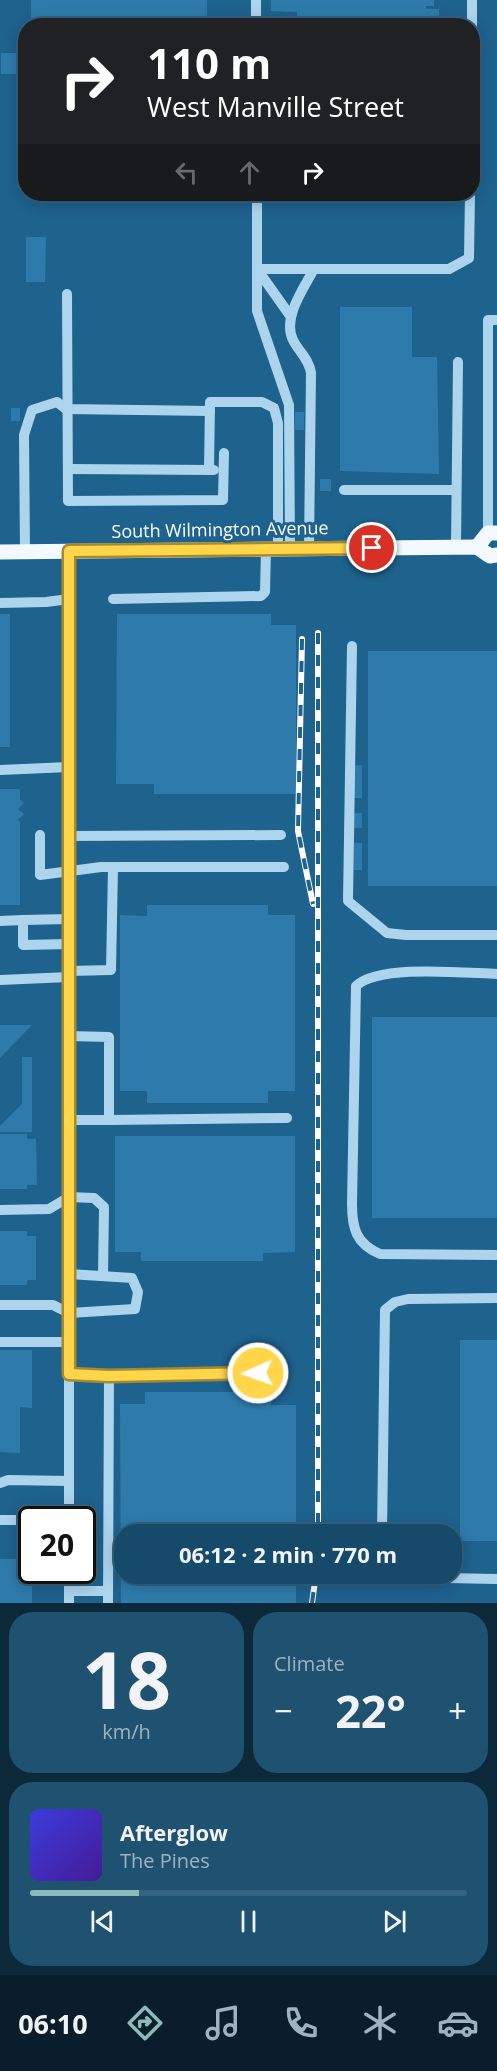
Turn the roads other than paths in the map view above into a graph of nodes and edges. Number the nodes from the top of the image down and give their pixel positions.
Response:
1 (256, 0) edge
2 (472, 0) edge
3 (256, 18) edge
4 (472, 18) edge
5 (257, 201) edge
6 (470, 201) edge
7 (257, 269) junction
8 (314, 269) junction
9 (67, 294) dead end
10 (291, 316) junction
11 (497, 320) edge
12 (458, 362) dead end
13 (66, 409) junction
14 (210, 411) junction
15 (224, 453) dead end
16 (69, 469) junction
17 (209, 470) junction
18 (224, 470) junction
19 (344, 490) dead end
20 (455, 490) junction
21 (493, 533) edge
22 (456, 547) junction
23 (477, 547) junction
24 (278, 549) junction
25 (309, 549) junction
26 (69, 551) junction
27 (0, 552) edge
28 (25, 552) junction
29 (497, 555) edge
30 (69, 599) junction
31 (113, 599) dead end
32 (0, 603) edge
33 (352, 646) dead end
34 (69, 767) junction
35 (0, 770) edge
36 (40, 835) dead end
37 (281, 835) dead end
38 (69, 836) junction
39 (113, 867) junction
40 (284, 867) dead end
41 (70, 871) junction
42 (69, 919) junction
43 (23, 920) junction
44 (0, 921) edge
45 (497, 935) edge
46 (69, 944) junction
47 (69, 974) junction
48 (497, 974) edge
49 (0, 980) edge
50 (69, 1036) junction
51 (287, 1118) dead end
52 (69, 1120) junction
53 (109, 1120) junction
54 (69, 1197) junction
55 (0, 1210) edge
56 (497, 1255) edge
57 (69, 1274) junction
58 (103, 1276) junction
59 (497, 1298) edge
60 (0, 1305) edge
61 (69, 1312) junction
62 (0, 1342) edge
63 (69, 1342) junction
64 (258, 1373) dead end
65 (69, 1374) junction
66 (109, 1376) junction
67 (69, 1481) junction
68 (0, 1483) edge
69 (69, 1506) edge
70 (0, 1520) edge
71 (18, 1520) edge
72 (382, 1524) edge
73 (462, 1578) edge
74 (497, 1579) edge
75 (69, 1584) edge
76 (69, 1591) junction
77 (108, 1591) junction
78 (69, 1603) edge
79 (108, 1603) edge

1 - 3 street
2 - 4 street
5 - 7 street
6 - 8 street
7 - 8 street
7 - 10 street
7 - 24 street
8 - 10 street
9 - 13 street
10 - 25 street
11 - 21 street
12 - 20 street
13 - 14 street
13 - 16 street
13 - 28 street
14 - 17 street
14 - 24 street
15 - 18 street
16 - 17 street
16 - 18 street
17 - 18 street
19 - 20 street
20 - 22 street
21 - 23 main road
22 - 23 main road, South Wilmington Avenue
22 - 25 main road, South Wilmington Avenue
23 - 29 main road, South Wilmington Avenue
24 - 25 main road, South Wilmington Avenue
24 - 26 main road, South Wilmington Avenue
24 - 31 street
26 - 28 main road, South Wilmington Avenue
26 - 30 street
27 - 28 main road, South Wilmington Avenue
30 - 32 street
30 - 34 street
33 - 45 street
34 - 35 street
34 - 38 street
36 - 41 street
37 - 38 street
38 - 41 street
39 - 40 street
39 - 41 street
39 - 47 street
41 - 42 street
42 - 43 street
42 - 46 street
43 - 44 street
43 - 46 street
46 - 47 street
47 - 49 street
47 - 50 street
48 - 56 street
50 - 52 street
50 - 53 street
51 - 53 street
52 - 53 street
52 - 54 street
54 - 55 street
54 - 57 street
54 - 58 street
57 - 58 street
57 - 61 street
58 - 61 street
59 - 72 street
60 - 61 street
61 - 63 street
62 - 63 street
63 - 65 street
64 - 66 street
65 - 66 street
65 - 67 street
66 - 77 street
67 - 68 street
67 - 69 street
70 - 71 street
73 - 74 street
75 - 76 street
76 - 77 street
76 - 78 street
77 - 79 street

